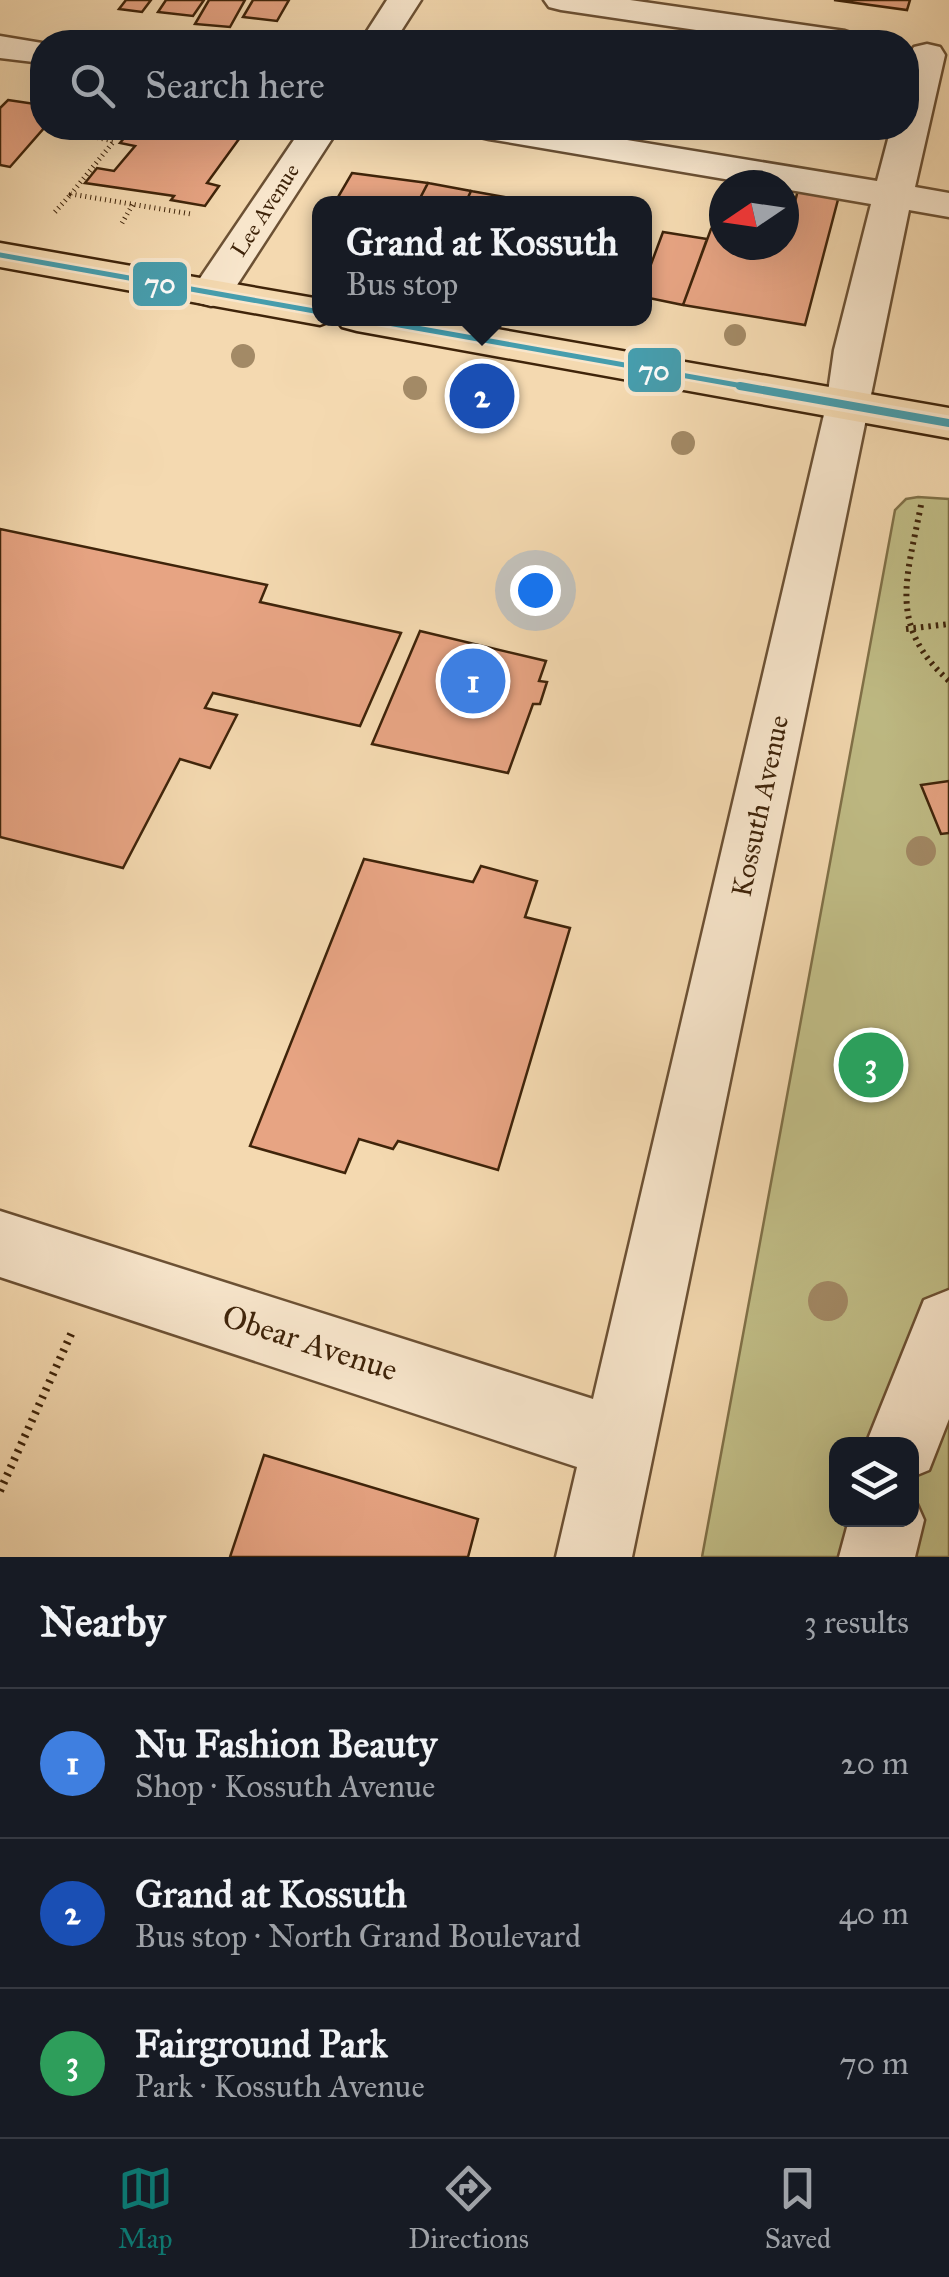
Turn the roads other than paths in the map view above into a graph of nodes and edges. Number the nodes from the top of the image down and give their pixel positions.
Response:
1 (404, 0) edge
2 (561, 0) edge
3 (672, 8) edge
4 (385, 30) edge
5 (784, 30) edge
6 (0, 46) edge
7 (30, 52) edge
8 (927, 55) edge
9 (919, 89) edge
10 (312, 140) edge
11 (560, 140) edge
12 (907, 140) edge
13 (894, 197) junction
14 (949, 206) edge
15 (0, 256) edge
16 (211, 293) junction
17 (312, 311) edge
18 (402, 326) edge
19 (848, 406) junction
20 (949, 423) edge
21 (0, 1244) edge
22 (949, 1325) edge
23 (906, 1437) edge
24 (619, 1444) junction
25 (884, 1527) edge
26 (594, 1557) edge
27 (877, 1557) edge

1 - 4 street
2 - 3 street
3 - 5 street
6 - 7 street
8 - 9 street, Kossuth Avenue
10 - 16 street, Lee Avenue
11 - 13 street
12 - 13 street, Kossuth Avenue
13 - 14 street
13 - 19 street, Kossuth Avenue
15 - 16 main road
16 - 17 main road
18 - 19 main road
19 - 20 main road
19 - 24 street, Kossuth Avenue
21 - 24 street, Obear Avenue
22 - 23 street
24 - 26 street, Kossuth Avenue
25 - 27 street

